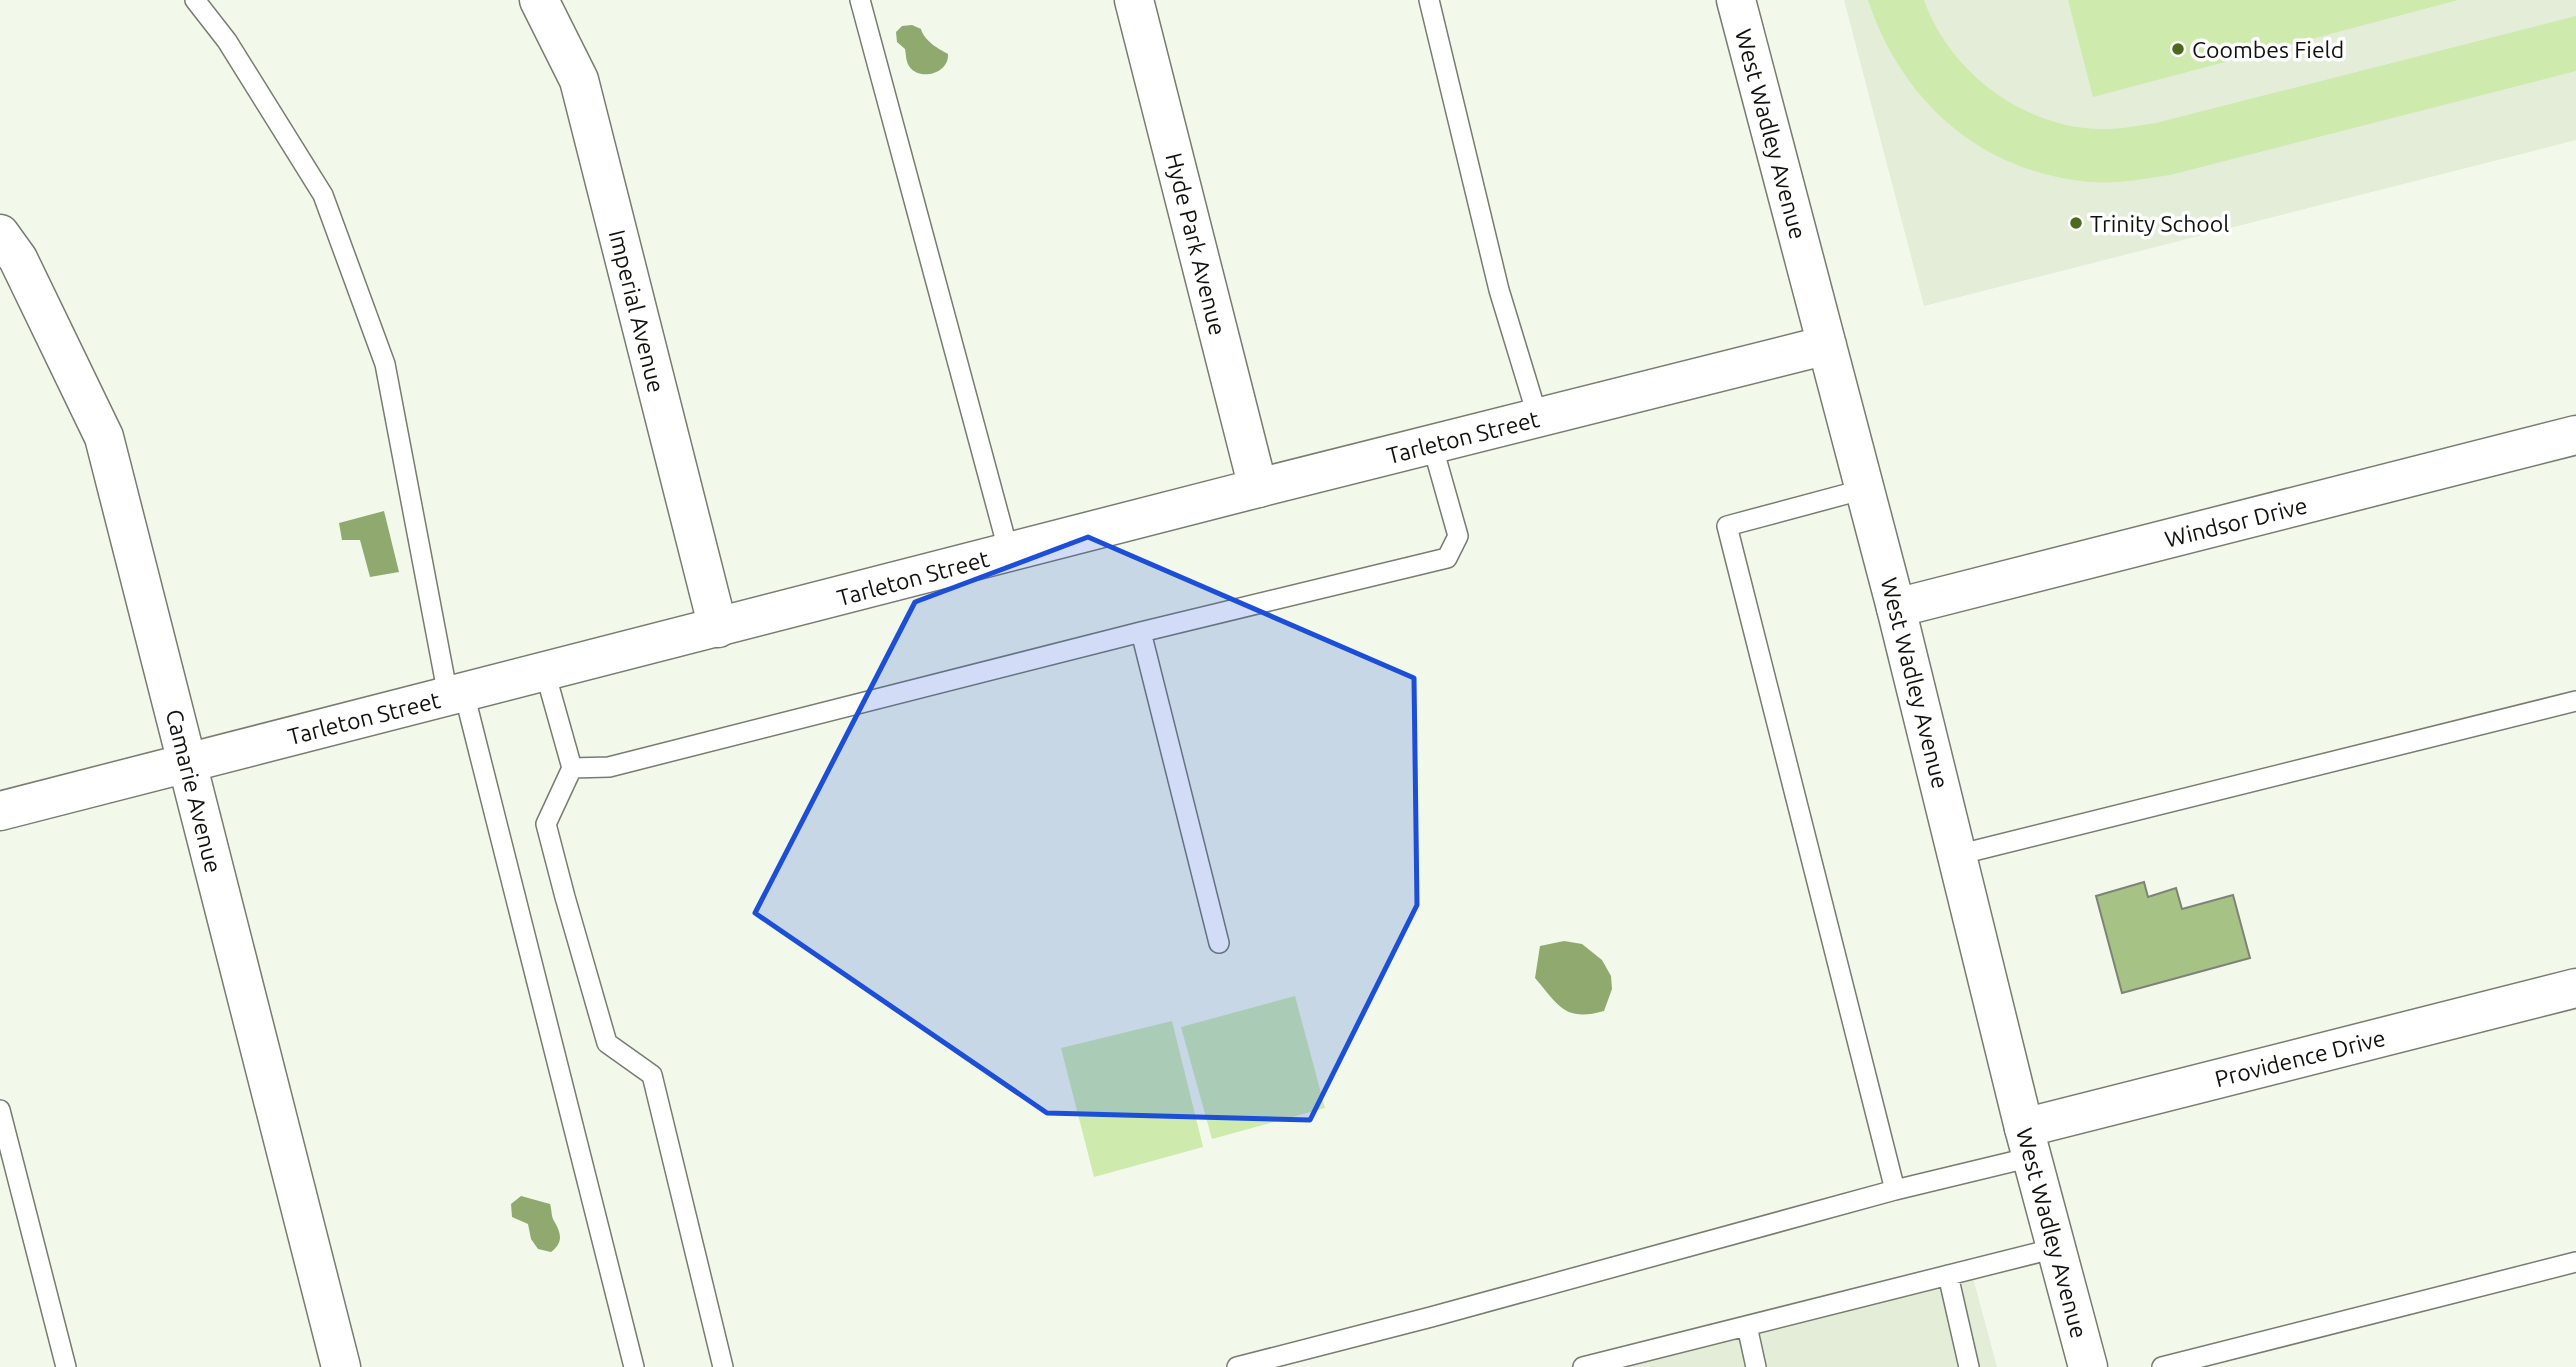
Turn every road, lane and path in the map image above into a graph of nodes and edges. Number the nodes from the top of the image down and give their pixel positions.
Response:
1 (195, 0) edge
2 (539, 0) edge
3 (860, 0) edge
4 (1134, 0) edge
5 (1429, 0) edge
6 (1736, 0) edge
7 (0, 234) edge
8 (1827, 345) junction
9 (1538, 418) junction
10 (2576, 435) edge
11 (1432, 444) junction
12 (1258, 488) junction
13 (1865, 489) junction
14 (1009, 553) junction
15 (1896, 608) junction
16 (718, 628) junction
17 (1141, 632) junction
18 (545, 672) junction
19 (456, 695) junction
20 (2576, 701) edge
21 (187, 763) junction
22 (572, 768) junction
23 (0, 811) edge
24 (1957, 855) junction
25 (1219, 943) dead end
26 (2576, 988) edge
27 (0, 1110) edge
28 (2028, 1143) junction
29 (1895, 1190) junction
30 (2056, 1248) junction
31 (2576, 1262) edge
32 (1948, 1275) junction
33 (1747, 1326) junction
34 (66, 1367) edge
35 (341, 1367) edge
36 (634, 1367) edge
37 (723, 1367) edge
38 (1237, 1367) edge
39 (1583, 1367) edge
40 (1756, 1367) edge
41 (1969, 1367) edge
42 (2088, 1367) edge
43 (2162, 1367) edge

1 - 19 lane
2 - 16 street, Imperial Avenue
3 - 14 lane
4 - 12 street, Hyde Park Avenue
5 - 9 lane
6 - 8 street, West Wadley Avenue
7 - 21 street, Camarie Avenue
8 - 9 street, Tarleton Street
8 - 13 street, West Wadley Avenue
9 - 11 street, Tarleton Street
10 - 15 street, Windsor Drive
11 - 12 street, Tarleton Street
11 - 17 lane
12 - 14 street, Tarleton Street
13 - 15 street, West Wadley Avenue
13 - 29 lane
14 - 16 street, Tarleton Street
15 - 24 street, West Wadley Avenue
16 - 18 street, Tarleton Street
17 - 22 lane
17 - 25 lane
18 - 19 street, Tarleton Street
18 - 22 lane
19 - 21 street, Tarleton Street
19 - 36 lane
20 - 24 lane
21 - 23 street, Tarleton Street
21 - 35 street, Camarie Avenue
22 - 37 lane
24 - 28 street, West Wadley Avenue
26 - 28 street, Providence Drive
27 - 34 lane
28 - 29 lane
28 - 30 street, West Wadley Avenue
29 - 38 lane
30 - 32 lane
30 - 42 street, West Wadley Avenue
31 - 43 lane
32 - 33 lane
32 - 41 lane
33 - 39 lane
33 - 40 lane

